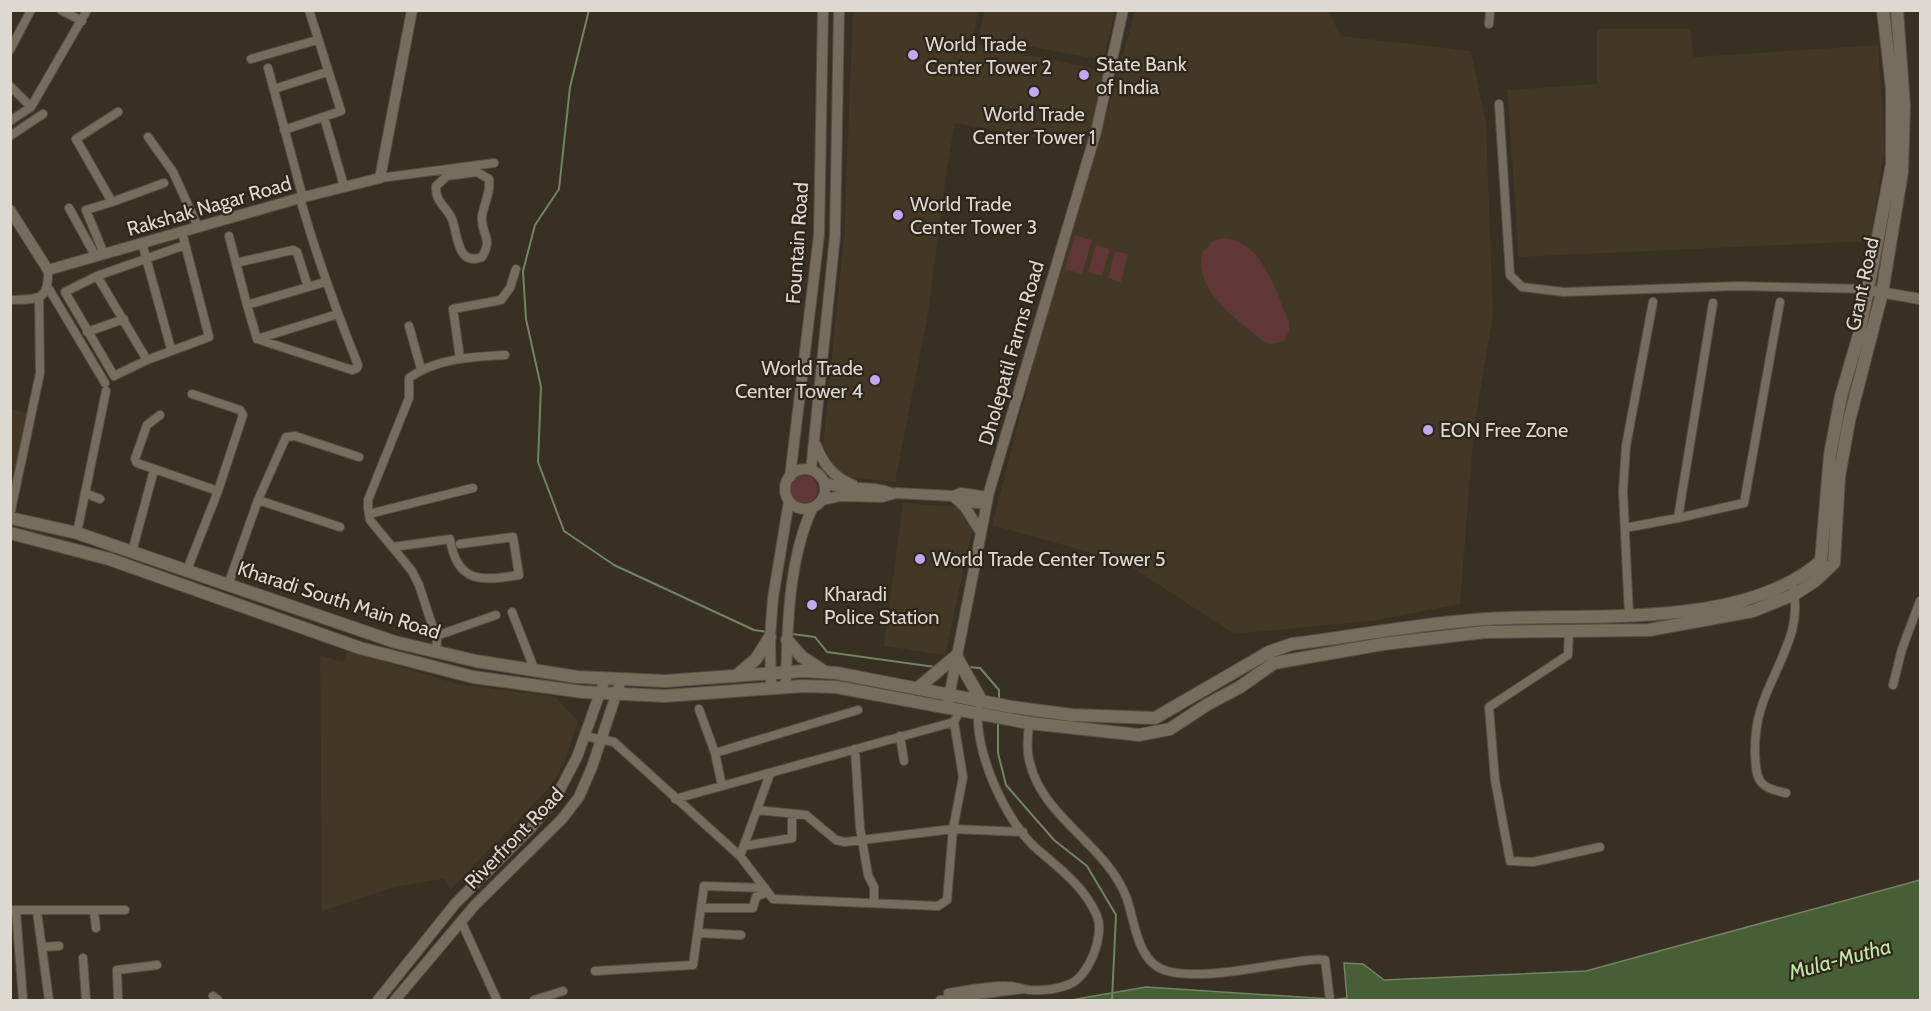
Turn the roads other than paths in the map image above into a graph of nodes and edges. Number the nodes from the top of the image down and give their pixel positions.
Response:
1 (31, 10) edge
2 (61, 10) edge
3 (87, 10) edge
4 (309, 10) edge
5 (412, 10) edge
6 (823, 10) edge
7 (839, 10) edge
8 (1124, 10) edge
9 (1490, 10) edge
10 (1883, 10) edge
11 (1897, 10) edge
12 (82, 21) junction
13 (1489, 24) dead end
14 (317, 40) junction
15 (10, 50) edge
16 (251, 59) dead end
17 (268, 68) dead end
18 (327, 72) junction
19 (10, 86) edge
20 (274, 88) junction
21 (1499, 104) dead end
22 (31, 107) junction
23 (118, 112) dead end
24 (43, 114) dead end
25 (324, 117) junction
26 (10, 121) edge
27 (284, 129) junction
28 (10, 136) edge
29 (148, 137) dead end
30 (494, 163) dead end
31 (446, 173) junction
32 (380, 178) junction
33 (164, 183) dead end
34 (344, 186) junction
35 (302, 198) junction
36 (112, 202) junction
37 (69, 208) dead end
38 (10, 210) edge
39 (198, 228) junction
40 (182, 232) junction
41 (229, 236) dead end
42 (142, 243) junction
43 (185, 244) junction
44 (100, 256) junction
45 (146, 257) junction
46 (236, 263) junction
47 (516, 269) dead end
48 (48, 270) junction
49 (97, 276) junction
50 (326, 282) junction
51 (308, 287) junction
52 (49, 289) junction
53 (1869, 290) junction
54 (1882, 294) junction
55 (39, 298) junction
56 (10, 300) edge
57 (1920, 300) edge
58 (1653, 302) dead end
59 (1780, 302) dead end
60 (1713, 303) dead end
61 (247, 305) junction
62 (338, 314) junction
63 (124, 319) junction
64 (410, 326) dead end
65 (87, 332) junction
66 (257, 339) junction
67 (171, 349) junction
68 (506, 355) dead end
69 (460, 358) junction
70 (147, 360) junction
71 (421, 369) junction
72 (192, 394) dead end
73 (160, 415) dead end
74 (814, 440) junction
75 (359, 457) dead end
76 (154, 470) junction
77 (811, 470) junction
78 (790, 477) junction
79 (824, 482) junction
80 (859, 487) junction
81 (473, 488) dead end
82 (218, 491) junction
83 (85, 493) junction
84 (891, 493) junction
85 (957, 498) junction
86 (100, 499) dead end
87 (258, 500) junction
88 (822, 500) junction
89 (987, 500) junction
90 (789, 501) junction
91 (812, 508) junction
92 (369, 514) junction
93 (10, 517) edge
94 (1678, 518) junction
95 (340, 526) dead end
96 (1625, 528) junction
97 (980, 531) junction
98 (10, 532) edge
99 (77, 533) junction
100 (460, 544) dead end
101 (393, 547) junction
102 (132, 552) junction
103 (187, 570) junction
104 (228, 585) junction
105 (1794, 588) junction
106 (1920, 602) edge
107 (512, 612) dead end
108 (496, 615) dead end
109 (1629, 615) junction
110 (1430, 625) junction
111 (1569, 630) junction
112 (770, 632) junction
113 (788, 634) junction
114 (436, 636) junction
115 (1432, 638) junction
116 (436, 652) junction
117 (956, 656) junction
118 (535, 671) junction
119 (825, 672) junction
120 (786, 673) junction
121 (771, 674) junction
122 (736, 676) junction
123 (605, 679) junction
124 (621, 680) junction
125 (1893, 685) dead end
126 (786, 687) junction
127 (920, 687) junction
128 (771, 688) junction
129 (599, 693) junction
130 (616, 694) junction
131 (949, 694) junction
132 (985, 701) junction
133 (1008, 706) junction
134 (947, 708) junction
135 (699, 709) dead end
136 (858, 710) dead end
137 (960, 710) junction
138 (983, 715) junction
139 (1006, 719) junction
140 (954, 722) junction
141 (1029, 723) junction
142 (584, 736) junction
143 (900, 736) junction
144 (600, 739) junction
145 (855, 749) junction
146 (715, 753) junction
147 (904, 761) dead end
148 (770, 774) junction
149 (722, 786) junction
150 (1786, 793) dead end
151 (675, 799) junction
152 (757, 810) junction
153 (792, 814) junction
154 (953, 829) junction
155 (1023, 832) junction
156 (862, 841) junction
157 (744, 846) junction
158 (1600, 847) dead end
159 (740, 856) junction
160 (766, 890) junction
161 (874, 903) junction
162 (701, 908) junction
163 (125, 910) dead end
164 (13, 911) edge
165 (38, 912) junction
166 (94, 912) junction
167 (461, 921) junction
168 (96, 928) dead end
169 (699, 933) junction
170 (741, 935) dead end
171 (60, 946) dead end
172 (42, 947) junction
173 (83, 958) dead end
174 (157, 965) dead end
175 (596, 971) dead end
176 (1023, 989) junction
177 (562, 991) dead end
178 (948, 993) dead end
179 (23, 1000) edge
180 (49, 1000) edge
181 (86, 1000) edge
182 (118, 1000) edge
183 (378, 1000) edge
184 (395, 1000) edge
185 (497, 1000) edge
186 (534, 1000) edge
187 (940, 1000) edge
188 (1330, 1000) edge

1 - 15 street
2 - 12 street
3 - 12 street
4 - 14 street
5 - 32 street
6 - 78 street, Fountain Road
7 - 74 street, Fountain Road
8 - 89 street, Dholepatil Farms Road
9 - 13 street
10 - 53 main road, Grant Road
11 - 54 main road, Grant Road
12 - 22 street
14 - 16 street
14 - 18 street
17 - 20 street
18 - 20 street
18 - 25 street
19 - 22 street
20 - 27 street
21 - 53 street
22 - 26 street
23 - 36 street
24 - 28 street
25 - 27 street
25 - 34 street
27 - 35 street
29 - 39 street
30 - 31 street
31 - 31 street
31 - 32 street
32 - 34 street, Rakshak Nagar Road
33 - 36 street
34 - 35 street, Rakshak Nagar Road
35 - 39 street, Rakshak Nagar Road
35 - 50 street
36 - 44 street
37 - 44 street
38 - 48 street
39 - 40 street, Rakshak Nagar Road
40 - 42 street, Rakshak Nagar Road
40 - 43 street
41 - 46 street
42 - 44 street, Rakshak Nagar Road
42 - 45 street
43 - 45 street
43 - 67 street
44 - 48 street, Rakshak Nagar Road
45 - 49 street
45 - 67 street
46 - 51 street
46 - 61 street
47 - 69 street
48 - 52 street
49 - 63 street
49 - 65 street
50 - 51 street
50 - 62 street
51 - 61 street
52 - 55 street
52 - 83 street
53 - 54 street
53 - 105 main road, Grant Road
54 - 57 street
54 - 105 main road, Grant Road
55 - 56 street
55 - 93 street
58 - 96 street
59 - 94 street
60 - 94 street
61 - 66 street
62 - 66 street
62 - 66 street
63 - 65 street
63 - 70 street
64 - 71 street
65 - 70 street
67 - 70 street
68 - 69 street
69 - 71 street
71 - 92 street
72 - 82 street
73 - 76 street
74 - 77 street, Fountain Road
74 - 80 street
75 - 87 street
76 - 82 street
76 - 102 street
77 - 78 street
77 - 79 street
78 - 90 street, Fountain Road
79 - 80 street
79 - 88 street
80 - 84 street
81 - 92 street
82 - 103 street
83 - 86 street
83 - 99 street
84 - 85 street
84 - 88 street
85 - 89 street
85 - 97 street
87 - 95 street
87 - 104 street
88 - 91 street
89 - 97 street, Dholepatil Farms Road
90 - 91 street
90 - 112 street, Fountain Road
91 - 113 street
92 - 101 street
93 - 99 main road, Kharadi South Main Road
94 - 96 street
96 - 109 street
97 - 117 street, Dholepatil Farms Road
98 - 129 main road, Kharadi South Main Road
99 - 102 main road, Kharadi South Main Road
100 - 101 street
101 - 114 street
102 - 103 main road, Kharadi South Main Road
103 - 104 main road, Kharadi South Main Road
104 - 116 main road, Kharadi South Main Road
105 - 109 main road, Kharadi South Main Road
105 - 111 main road, Kharadi South Main Road
105 - 150 street
106 - 125 street
107 - 118 street
108 - 114 street
109 - 110 main road, Kharadi South Main Road
110 - 115 main road
110 - 133 main road, Kharadi South Main Road
111 - 115 main road, Kharadi South Main Road
111 - 158 street
112 - 121 street, Fountain Road
112 - 122 main road
113 - 119 main road
113 - 120 street
114 - 116 street
115 - 141 main road, Kharadi South Main Road
116 - 118 main road, Kharadi South Main Road
117 - 127 main road
117 - 131 street, Dholepatil Farms Road
117 - 132 main road
118 - 123 main road, Kharadi South Main Road
119 - 120 main road, Kharadi South Main Road
119 - 127 main road, Kharadi South Main Road
120 - 121 main road, Kharadi South Main Road
120 - 126 street
121 - 122 main road, Kharadi South Main Road
121 - 128 street, Fountain Road
122 - 124 main road, Kharadi South Main Road
123 - 124 main road, Kharadi South Main Road
123 - 129 street, Riverfront Road
124 - 130 street, Riverfront Road
126 - 128 main road, Kharadi South Main Road
126 - 134 main road, Kharadi South Main Road
127 - 131 main road, Kharadi South Main Road
128 - 130 main road, Kharadi South Main Road
129 - 130 main road, Kharadi South Main Road
129 - 142 street, Riverfront Road
130 - 144 street, Riverfront Road
131 - 132 main road, Kharadi South Main Road
131 - 134 street, Dholepatil Farms Road
132 - 133 main road, Kharadi South Main Road
132 - 138 street
133 - 139 main road
134 - 137 main road, Kharadi South Main Road
135 - 146 street
136 - 146 street
137 - 138 main road, Kharadi South Main Road
137 - 140 street
138 - 139 main road, Kharadi South Main Road
138 - 155 street
139 - 141 main road, Kharadi South Main Road
140 - 143 street
140 - 154 street
141 - 188 street
142 - 144 street
142 - 183 street, Riverfront Road
143 - 145 street
143 - 147 street
144 - 151 street
144 - 167 street, Riverfront Road
145 - 148 street
145 - 156 street
146 - 149 street
148 - 149 street
148 - 152 street
149 - 151 street
151 - 159 street
152 - 153 street
152 - 157 street
153 - 156 street
153 - 157 street
154 - 155 street
154 - 156 street
154 - 161 street
155 - 176 street
156 - 161 street
157 - 159 street
159 - 160 street
160 - 161 street
160 - 162 street
160 - 162 street
162 - 169 street
163 - 166 street
164 - 165 street
164 - 179 street
165 - 166 street
165 - 172 street
166 - 168 street
167 - 184 street, Riverfront Road
167 - 185 street
169 - 170 street
169 - 175 street
171 - 172 street
172 - 180 street
173 - 181 street
174 - 182 street
176 - 178 street
176 - 187 street
177 - 186 street

